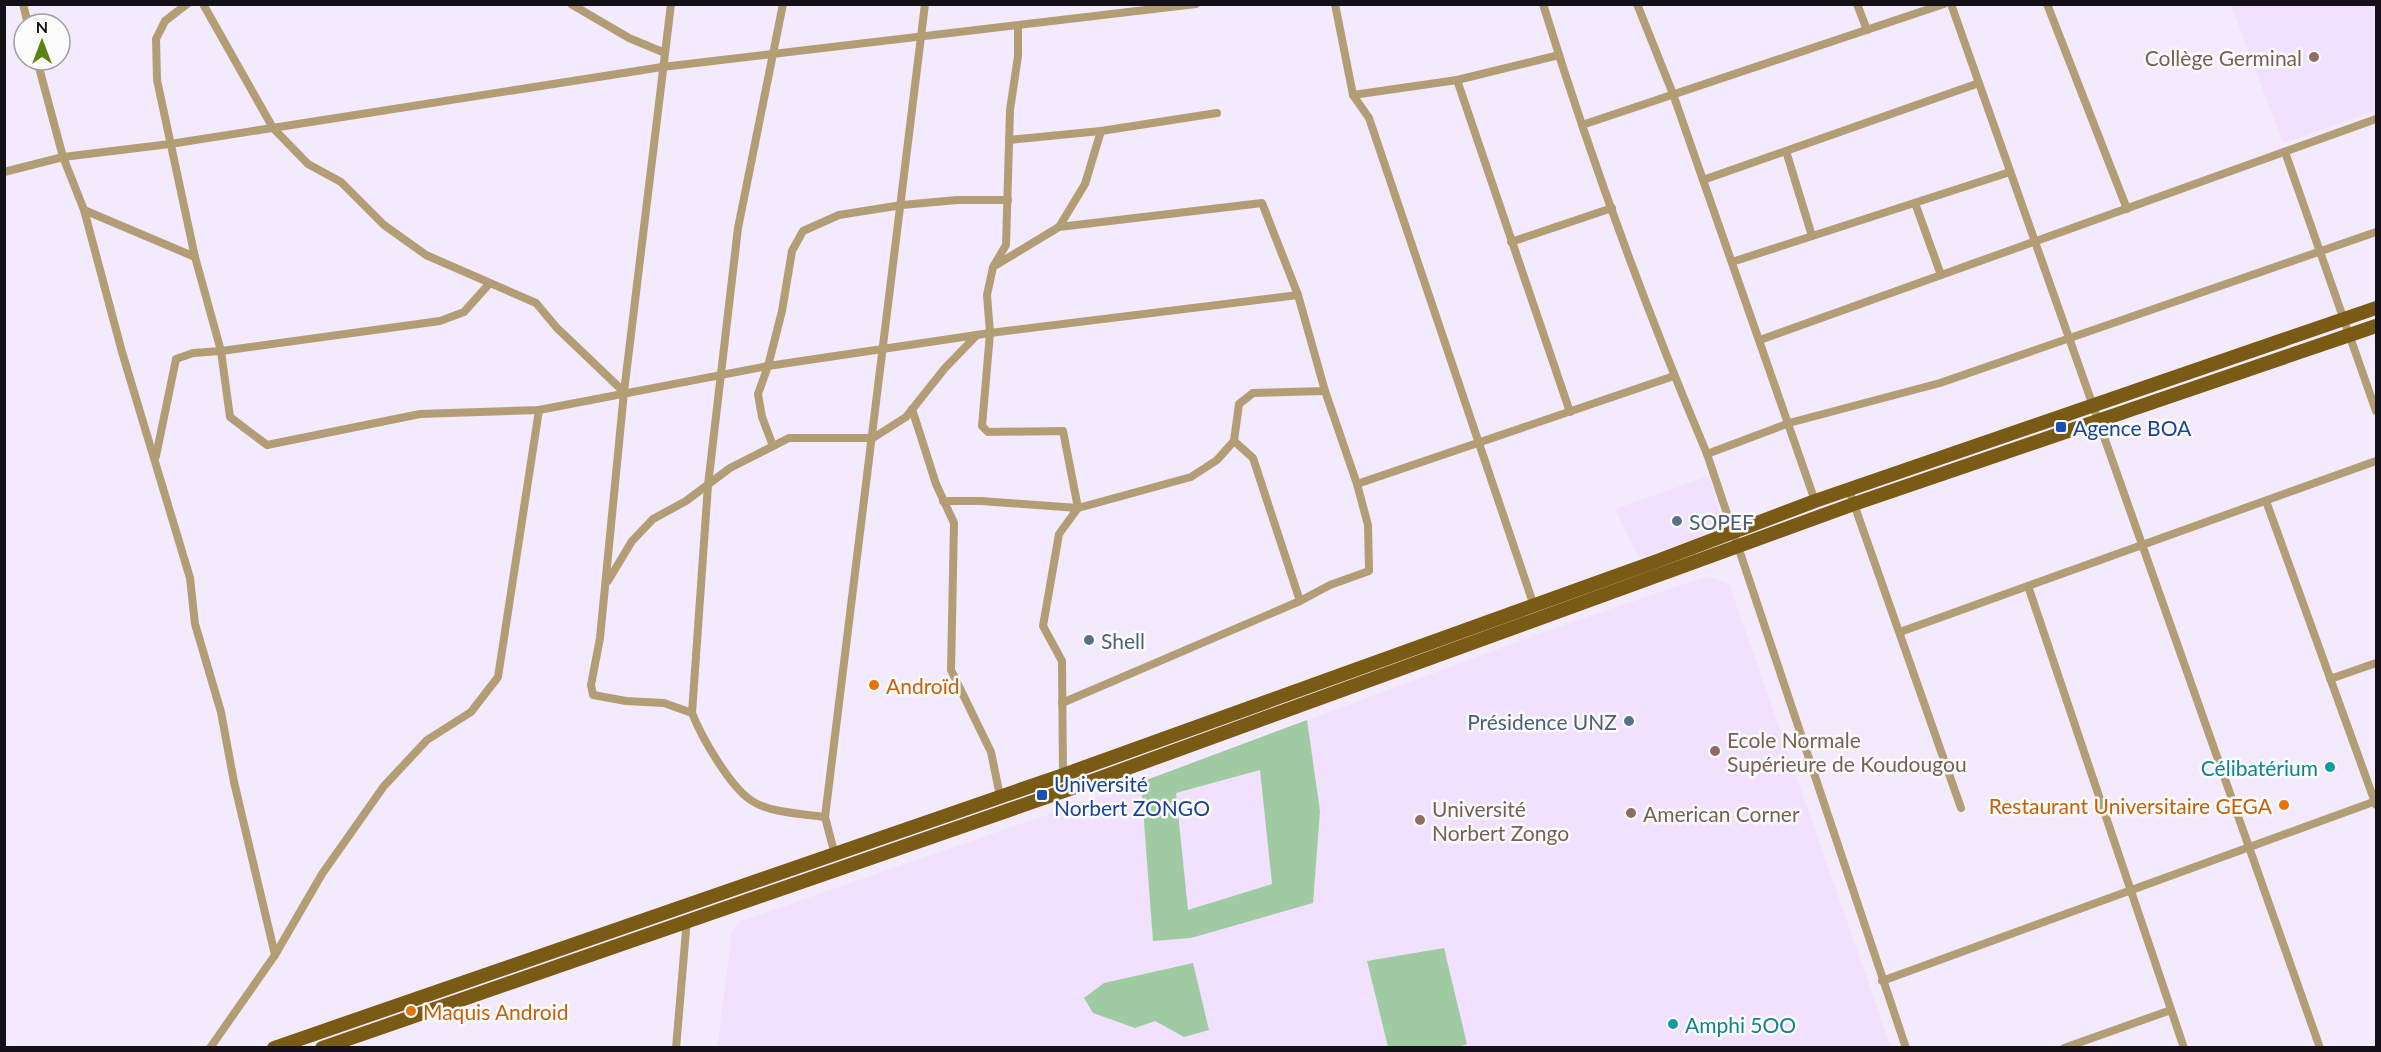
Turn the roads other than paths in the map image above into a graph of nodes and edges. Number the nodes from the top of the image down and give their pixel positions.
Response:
1 (187, 4) edge
2 (203, 4) edge
3 (571, 4) edge
4 (671, 4) edge
5 (783, 4) edge
6 (925, 4) edge
7 (1196, 4) edge
8 (1335, 4) edge
9 (1543, 4) edge
10 (1637, 4) edge
11 (1857, 4) edge
12 (1944, 4) edge
13 (1951, 4) edge
14 (2047, 4) edge
15 (1164, 6) edge
16 (1018, 26) junction
17 (1867, 30) junction
18 (921, 37) junction
19 (665, 53) junction
20 (775, 54) junction
21 (1559, 56) junction
22 (662, 67) junction
23 (40, 72) edge
24 (1457, 80) junction
25 (1979, 83) junction
26 (1673, 94) junction
27 (1353, 95) junction
28 (1217, 113) dead end
29 (2376, 119) edge
30 (1582, 125) junction
31 (273, 128) junction
32 (1101, 131) junction
33 (1009, 140) junction
34 (170, 144) junction
35 (1786, 151) junction
36 (2285, 152) junction
37 (63, 157) junction
38 (4, 172) edge
39 (2010, 172) junction
40 (1703, 180) junction
41 (1008, 200) junction
42 (1914, 203) junction
43 (902, 205) junction
44 (1612, 208) junction
45 (2127, 209) junction
46 (84, 210) junction
47 (1059, 227) junction
48 (2376, 232) edge
49 (1812, 236) junction
50 (1511, 242) junction
51 (2035, 242) junction
52 (2320, 252) junction
53 (195, 257) junction
54 (1732, 262) junction
55 (993, 267) junction
56 (1941, 275) junction
57 (489, 284) junction
58 (1298, 295) junction
59 (2376, 308) edge
60 (2344, 320) junction
61 (2376, 326) edge
62 (990, 333) junction
63 (977, 335) junction
64 (2350, 337) junction
65 (1760, 339) junction
66 (2069, 339) junction
67 (884, 350) junction
68 (221, 351) junction
69 (768, 366) junction
70 (1674, 376) junction
71 (720, 377) junction
72 (1324, 391) junction
73 (624, 392) junction
74 (2093, 406) junction
75 (912, 409) junction
76 (538, 410) junction
77 (2376, 411) edge
78 (1570, 412) junction
79 (2098, 422) junction
80 (1789, 423) junction
81 (873, 438) junction
82 (1234, 441) junction
83 (1481, 443) junction
84 (773, 446) junction
85 (1707, 454) junction
86 (156, 457) junction
87 (2376, 461) edge
88 (1357, 484) junction
89 (708, 485) junction
90 (1849, 490) junction
91 (943, 501) junction
92 (1815, 501) junction
93 (2266, 501) junction
94 (1854, 504) junction
95 (1078, 508) junction
96 (1732, 531) junction
97 (2142, 544) junction
98 (1737, 547) junction
99 (605, 585) junction
100 (2028, 586) junction
101 (1300, 602) junction
102 (1534, 606) junction
103 (1900, 632) junction
104 (2376, 663) edge
105 (2330, 679) junction
106 (1062, 703) junction
107 (692, 713) junction
108 (1063, 775) junction
109 (1000, 796) junction
110 (2376, 803) edge
111 (1961, 808) dead end
112 (825, 817) junction
113 (2249, 847) junction
114 (835, 855) junction
115 (2129, 891) junction
116 (687, 906) junction
117 (687, 922) junction
118 (275, 955) junction
119 (1882, 981) junction
120 (2171, 1010) junction
121 (210, 1047) edge
122 (274, 1047) edge
123 (322, 1047) edge
124 (676, 1047) edge
125 (1906, 1047) edge
126 (2064, 1047) edge
127 (2184, 1047) edge
128 (2320, 1047) edge

1 - 34 street
2 - 31 street
3 - 19 street
4 - 19 street
5 - 20 street
6 - 18 street
7 - 15 street
8 - 27 street
9 - 21 street
10 - 26 street
11 - 17 street
12 - 17 street
13 - 25 street
14 - 45 street
15 - 16 street
16 - 18 street
16 - 33 street
17 - 26 street
18 - 20 street
18 - 43 street
19 - 22 street
20 - 22 street
20 - 71 street
21 - 24 street
21 - 30 street
22 - 31 street
22 - 73 street
23 - 37 street
24 - 27 street
24 - 50 street
25 - 35 street
25 - 39 street
26 - 30 street
26 - 40 street
27 - 83 street
28 - 32 street
29 - 36 street
30 - 44 street
31 - 34 street
31 - 57 street
32 - 33 street
32 - 47 street
33 - 41 street
34 - 37 street
34 - 53 street
35 - 40 street
35 - 49 street
36 - 45 street
36 - 52 street
37 - 38 street
37 - 46 street
39 - 42 street
39 - 51 street
40 - 54 street
41 - 43 street
41 - 55 street
42 - 49 street
42 - 56 street
43 - 67 street
43 - 69 street
44 - 50 street
44 - 70 street
45 - 51 street
46 - 53 street
46 - 86 street
47 - 55 street
47 - 58 street
48 - 52 street
49 - 54 street
50 - 78 street
51 - 56 street
51 - 66 street
52 - 60 street
52 - 66 street
53 - 68 street
54 - 65 street
55 - 62 street
56 - 65 street
57 - 68 street
57 - 73 street
58 - 62 street
58 - 72 street
59 - 60 main road
60 - 64 street
60 - 74 main road
61 - 64 main road
62 - 63 street
62 - 95 street
63 - 67 street
63 - 75 street
64 - 77 street
64 - 79 main road
65 - 80 street
66 - 74 street
66 - 80 street
67 - 69 street
67 - 81 street
68 - 76 street
68 - 86 street
69 - 71 street
69 - 84 street
70 - 78 street
70 - 85 street
71 - 73 street
71 - 89 street
72 - 82 street
72 - 88 street
73 - 76 street
73 - 99 street
74 - 79 street
74 - 90 main road
75 - 81 street
75 - 91 street
76 - 118 street
78 - 83 street
79 - 94 main road
79 - 97 street
80 - 85 street
80 - 92 street
81 - 84 street
81 - 112 street
82 - 95 street
82 - 101 street
83 - 88 street
83 - 102 street
84 - 89 street
85 - 96 street
86 - 118 street
87 - 93 street
88 - 101 street
89 - 99 street
89 - 107 street
90 - 92 main road
90 - 94 street
91 - 95 street
91 - 109 street
92 - 96 main road
93 - 97 street
93 - 105 street
94 - 98 main road
94 - 103 street
95 - 106 street
96 - 98 street
96 - 102 main road
97 - 100 street
97 - 113 street
98 - 117 main road
98 - 119 street
99 - 107 street
100 - 103 street
100 - 115 street
101 - 106 street
102 - 108 main road
103 - 111 street
104 - 105 street
105 - 110 street
106 - 108 street
107 - 112 street
108 - 109 main road
109 - 114 main road
110 - 113 street
112 - 114 street
113 - 115 street
113 - 128 street
114 - 116 main road
115 - 119 street
115 - 120 street
116 - 117 street
116 - 122 main road
117 - 123 main road
117 - 124 street
118 - 121 street
119 - 125 street
120 - 126 street
120 - 127 street

